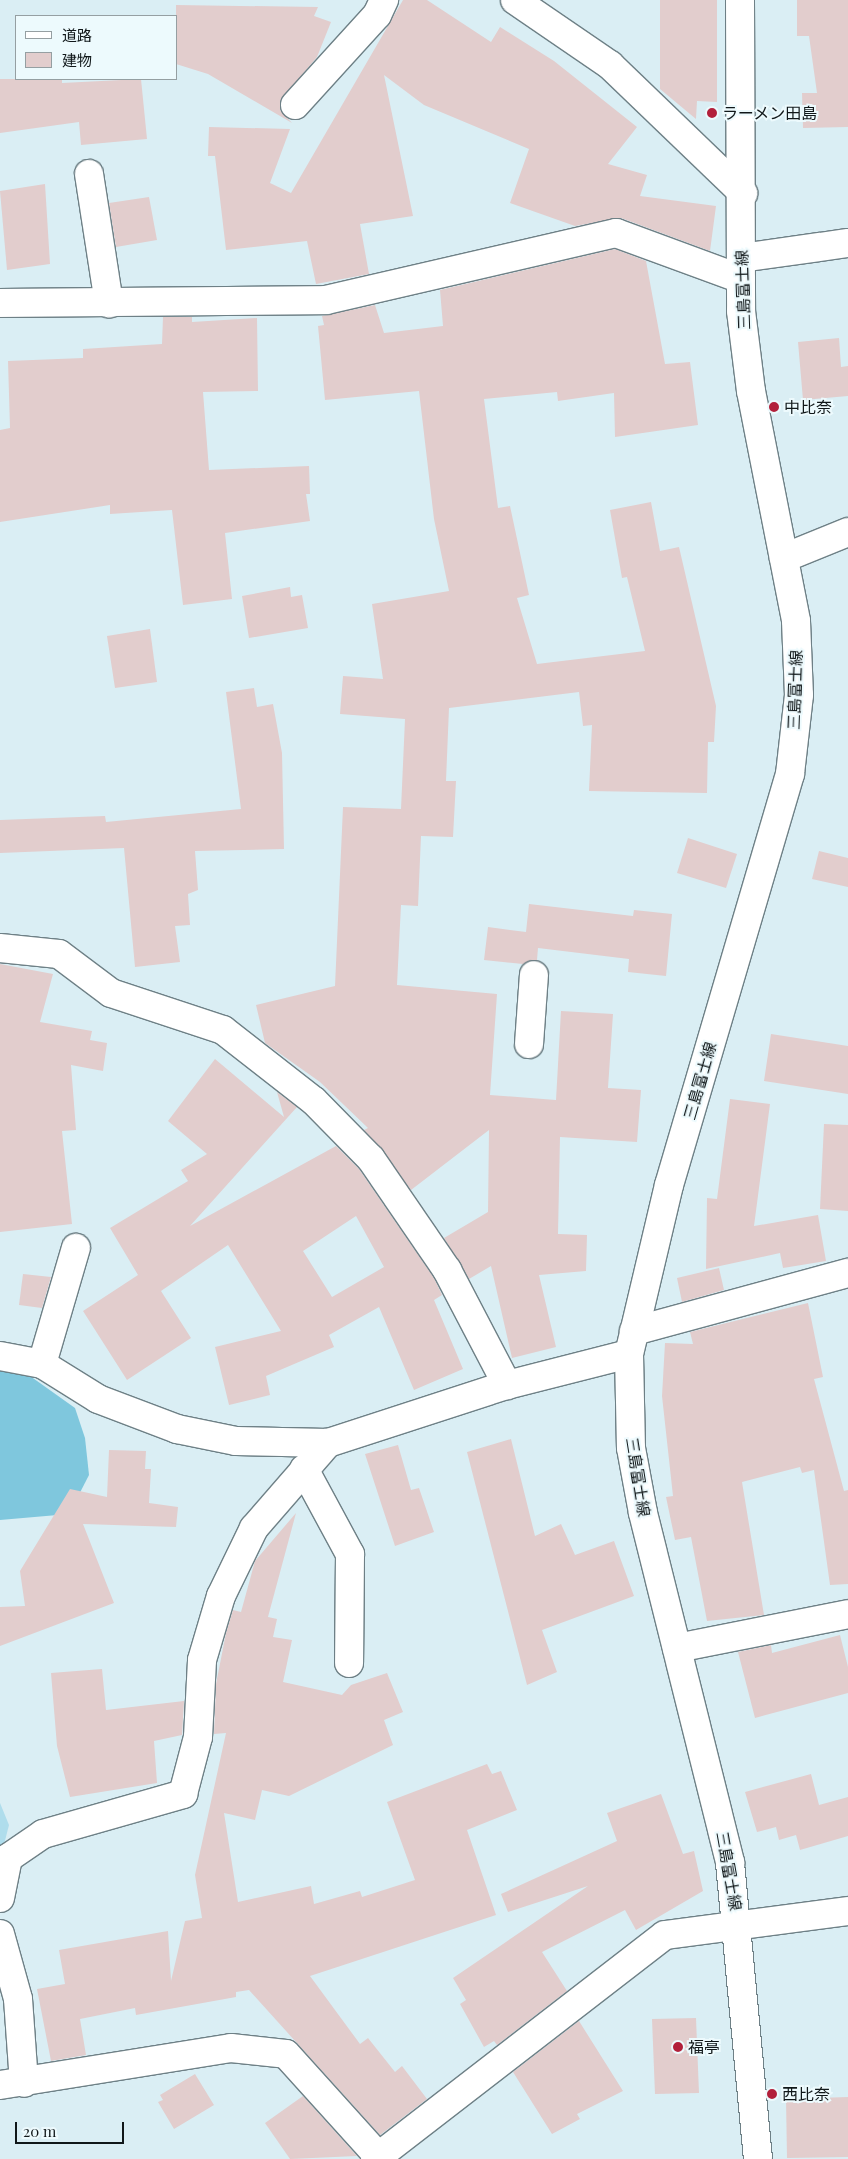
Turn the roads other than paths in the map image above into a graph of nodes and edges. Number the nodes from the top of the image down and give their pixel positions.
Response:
1 (384, 0) edge
2 (515, 0) edge
3 (740, 0) edge
4 (295, 105) dead end
5 (89, 174) dead end
6 (742, 193) junction
7 (848, 243) edge
8 (741, 268) junction
9 (0, 302) edge
10 (109, 303) junction
11 (848, 532) edge
12 (784, 558) junction
13 (0, 948) edge
14 (534, 975) dead end
15 (529, 1044) dead end
16 (76, 1248) dead end
17 (848, 1273) edge
18 (632, 1342) junction
19 (0, 1356) edge
20 (42, 1364) junction
21 (507, 1385) junction
22 (328, 1442) junction
23 (304, 1469) junction
24 (848, 1614) edge
25 (677, 1648) junction
26 (349, 1663) dead end
27 (0, 1898) edge
28 (848, 1911) edge
29 (738, 1923) junction
30 (0, 1934) edge
31 (12, 2084) edge
32 (379, 2158) edge
33 (758, 2159) edge

1 - 4 street
2 - 6 street
3 - 6 street, 三島富士線
5 - 10 street
6 - 8 street, 三島富士線
7 - 8 street
8 - 10 street
8 - 12 street, 三島富士線
9 - 10 street
11 - 12 street
12 - 18 street, 三島富士線
13 - 21 street
14 - 15 street
16 - 20 street
17 - 18 street
18 - 21 street
18 - 25 street, 三島富士線
19 - 20 street
20 - 22 street
21 - 22 street
22 - 23 street
23 - 26 street
23 - 27 street
24 - 25 street
25 - 29 street, 三島富士線
28 - 29 street
29 - 32 street
29 - 33 street, 三島富士線
30 - 31 street
31 - 32 street

